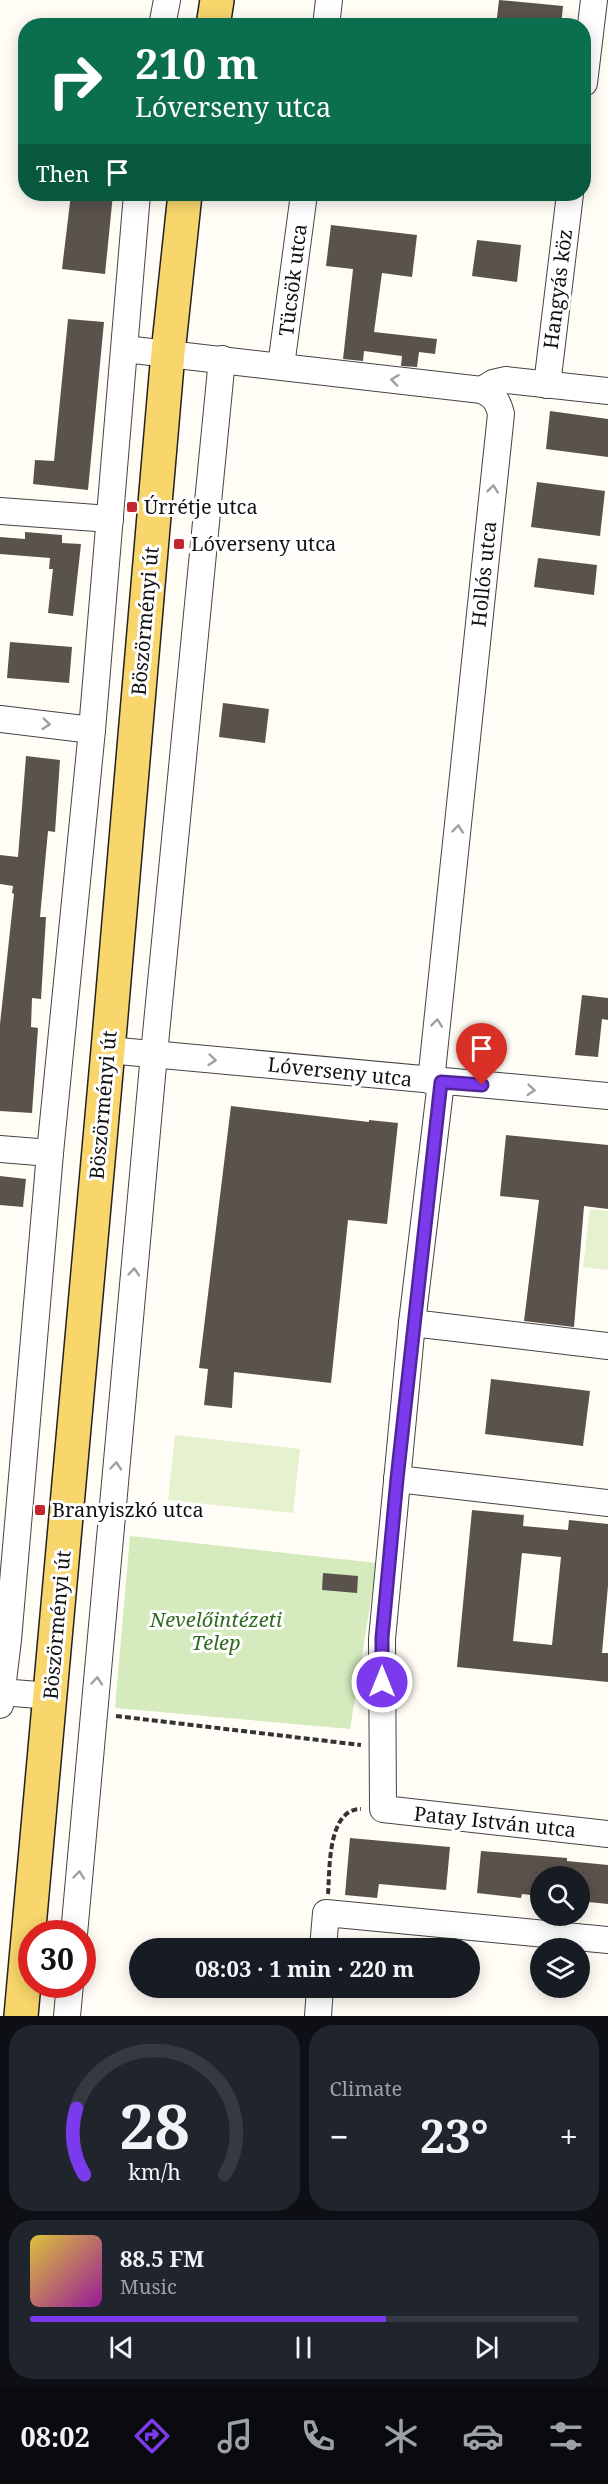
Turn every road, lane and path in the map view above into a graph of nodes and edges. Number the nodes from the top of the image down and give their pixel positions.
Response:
1 (167, 0) edge
2 (217, 0) edge
3 (329, 0) edge
4 (594, 0) edge
5 (164, 18) edge
6 (214, 18) edge
7 (327, 18) edge
8 (591, 25) edge
9 (136, 201) edge
10 (184, 201) edge
11 (303, 201) edge
12 (569, 201) edge
13 (125, 349) junction
14 (168, 353) junction
15 (222, 359) junction
16 (281, 366) junction
17 (547, 385) junction
18 (482, 390) junction
19 (608, 391) edge
20 (0, 511) edge
21 (110, 519) junction
22 (0, 719) edge
23 (92, 730) junction
24 (108, 1050) junction
25 (154, 1054) junction
26 (436, 1082) junction
27 (608, 1096) edge
28 (0, 1149) edge
29 (50, 1153) junction
30 (412, 1323) junction
31 (608, 1346) edge
32 (397, 1479) junction
33 (608, 1503) edge
34 (0, 1696) edge
35 (51, 1696) junction
36 (94, 1714) junction
37 (381, 1747) junction
38 (382, 1809) junction
39 (608, 1834) edge
40 (326, 1913) junction
41 (75, 1920) edge
42 (324, 1938) edge
43 (608, 1940) edge
44 (69, 1998) edge
45 (319, 1998) edge
46 (21, 2016) edge
47 (67, 2016) edge
48 (318, 2016) edge

1 - 5 street
2 - 6 main road
3 - 7 street
4 - 8 street
9 - 13 street
10 - 14 main road, Böszörményi út
11 - 16 street, Tücsök utca
12 - 17 street, Hangyás köz
13 - 14 street
13 - 21 street
14 - 15 street
14 - 24 main road, Böszörményi út
15 - 16 street
15 - 25 street
18 -> 16 street
17 - 18 street
17 - 19 street
26 -> 18 street, Hollós utca
20 - 21 street
21 - 23 street
22 -> 23 street
23 - 29 street
24 - 25 street, Lóverseny utca
24 - 35 main road, Böszörményi út
25 -> 26 street, Lóverseny utca
36 -> 25 street
26 -> 27 street, Lóverseny utca
26 - 30 street, Hollós utca
28 - 29 street
29 - 34 street
30 - 31 street
30 - 32 street, Hollós utca
32 - 33 street
32 - 37 street, Hollós utca
34 - 35 street
35 - 46 main road, Böszörményi út
36 - 37 path
41 -> 36 street
37 - 38 street, Hollós utca
38 - 39 street, Patay István utca
38 - 40 path
40 - 42 street
40 - 43 street
44 - 47 street
45 - 48 street

